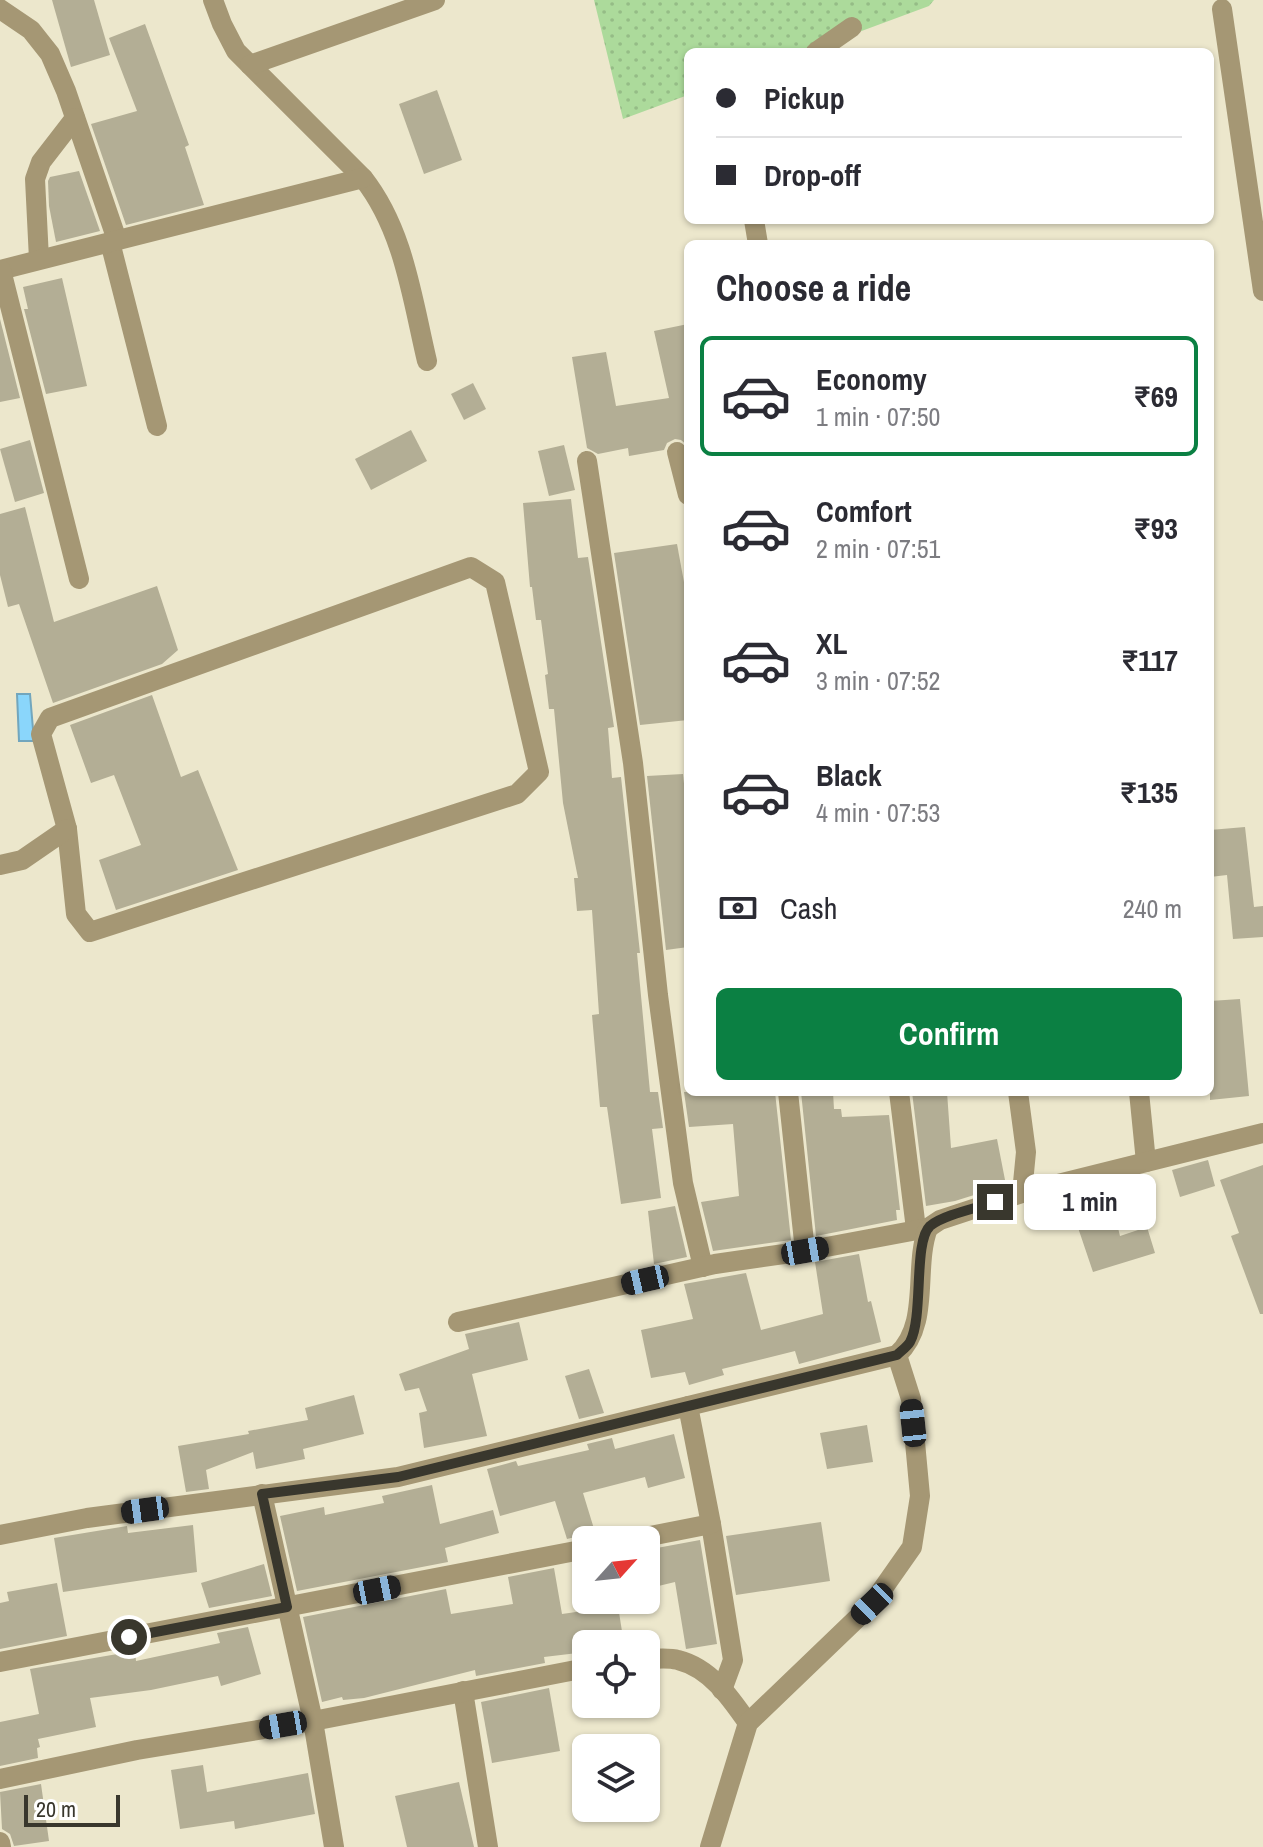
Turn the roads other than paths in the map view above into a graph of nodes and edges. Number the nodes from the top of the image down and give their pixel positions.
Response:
1 (213, 0) edge
2 (435, 0) edge
3 (0, 9) edge
4 (1222, 9) dead end
5 (852, 27) dead end
6 (822, 48) edge
7 (250, 65) junction
8 (75, 118) junction
9 (363, 178) junction
10 (114, 241) junction
11 (39, 259) junction
12 (0, 270) edge
13 (1263, 291) edge
14 (427, 361) dead end
15 (157, 426) dead end
16 (677, 452) dead end
17 (587, 461) dead end
18 (684, 479) edge
19 (79, 579) dead end
20 (67, 829) junction
21 (0, 865) edge
22 (788, 1096) edge
23 (900, 1096) edge
24 (1019, 1096) edge
25 (1139, 1096) edge
26 (1263, 1133) edge
27 (1146, 1162) junction
28 (1022, 1193) junction
29 (922, 1229) junction
30 (805, 1251) junction
31 (703, 1267) junction
32 (458, 1322) dead end
33 (897, 1355) junction
34 (688, 1406) junction
35 (262, 1494) junction
36 (711, 1524) junction
37 (660, 1534) edge
38 (0, 1535) edge
39 (572, 1552) edge
40 (287, 1607) junction
41 (660, 1659) edge
42 (0, 1662) edge
43 (572, 1671) edge
44 (722, 1690) junction
45 (463, 1691) junction
46 (313, 1721) junction
47 (748, 1723) junction
48 (0, 1779) edge
49 (334, 1847) edge
50 (488, 1847) edge
51 (710, 1847) edge

1 - 7 street
2 - 7 street
3 - 8 street
4 - 13 street
5 - 6 street
7 - 9 street
8 - 10 street
8 - 11 street
9 - 10 street
9 - 14 street
10 - 11 street
10 - 15 street
11 - 12 street
12 - 19 street
16 - 18 street
17 - 31 street
20 - 20 street
20 - 21 street
22 - 30 street
23 - 29 street
24 - 28 street
25 - 27 street
26 - 27 street
27 - 28 street
28 - 29 street
29 - 30 street
29 - 33 street
30 - 31 street
31 - 32 street
33 - 34 street
33 - 47 street
34 - 35 street
34 - 36 street
35 - 38 street
35 - 40 street
36 - 37 street
36 - 44 street
39 - 40 street
40 - 42 street
40 - 46 street
41 - 44 street
43 - 45 street
44 - 47 street
45 - 46 street
45 - 50 street
46 - 48 street
46 - 49 street
47 - 51 street

